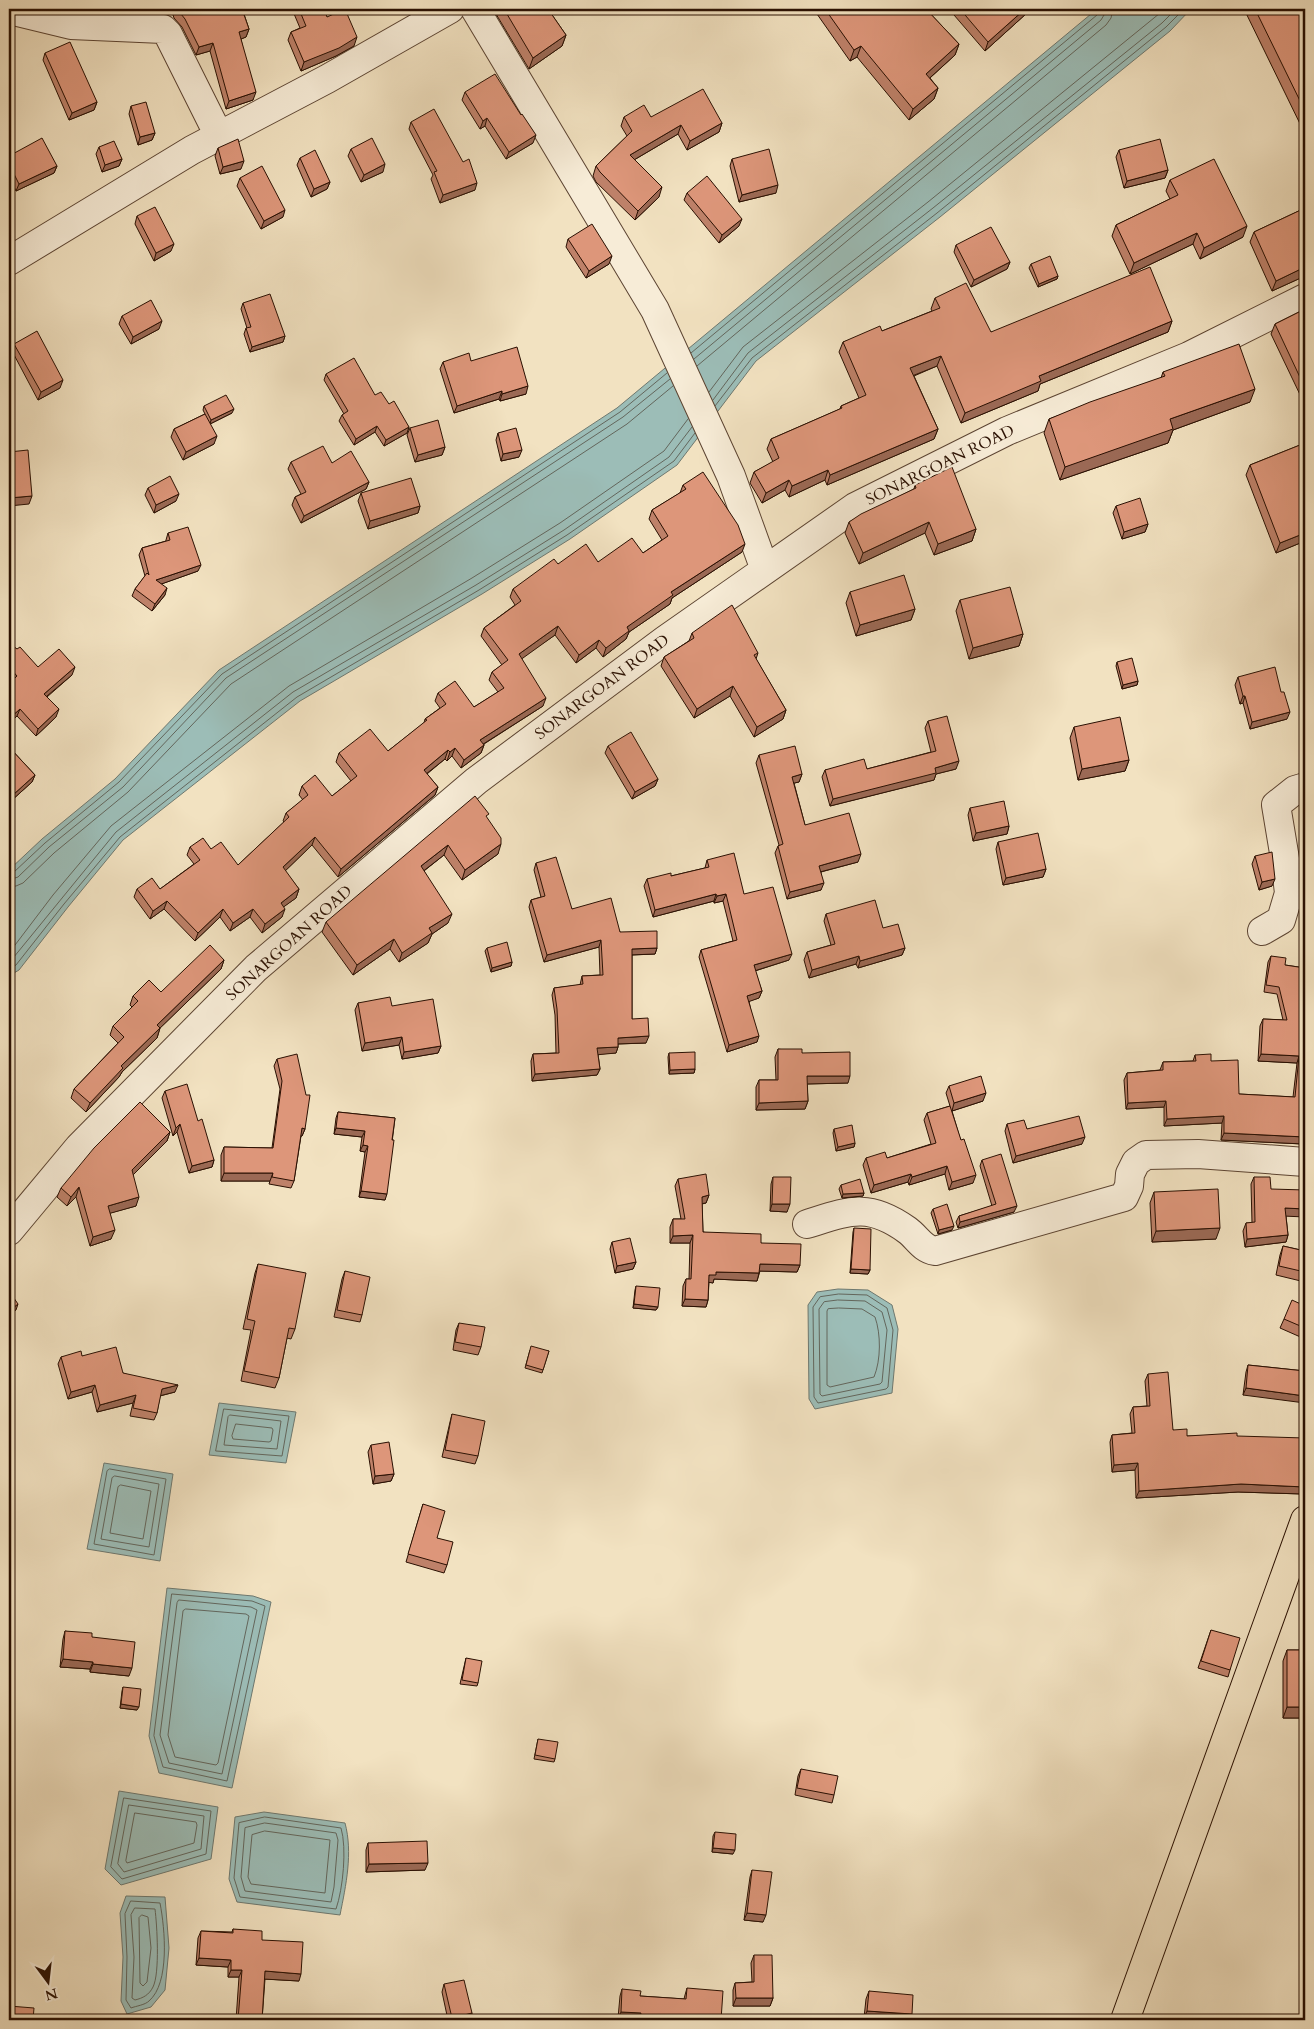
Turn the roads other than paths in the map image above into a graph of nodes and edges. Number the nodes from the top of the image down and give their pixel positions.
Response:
1 (450, 9) edge
2 (475, 9) edge
3 (9, 10) edge
4 (219, 136) junction
5 (9, 261) edge
6 (1305, 298) edge
7 (765, 570) junction
8 (1305, 787) edge
9 (1262, 930) dead end
10 (1305, 1162) edge
11 (807, 1224) dead end
12 (9, 1231) edge
13 (1305, 1520) edge
14 (1125, 2020) edge

1 - 4 street
2 - 7 street
3 - 4 street
4 - 5 street
6 - 7 street, SONARGOAN ROAD
7 - 12 street, SONARGOAN ROAD
8 - 9 street
10 - 11 street
13 - 14 main road

